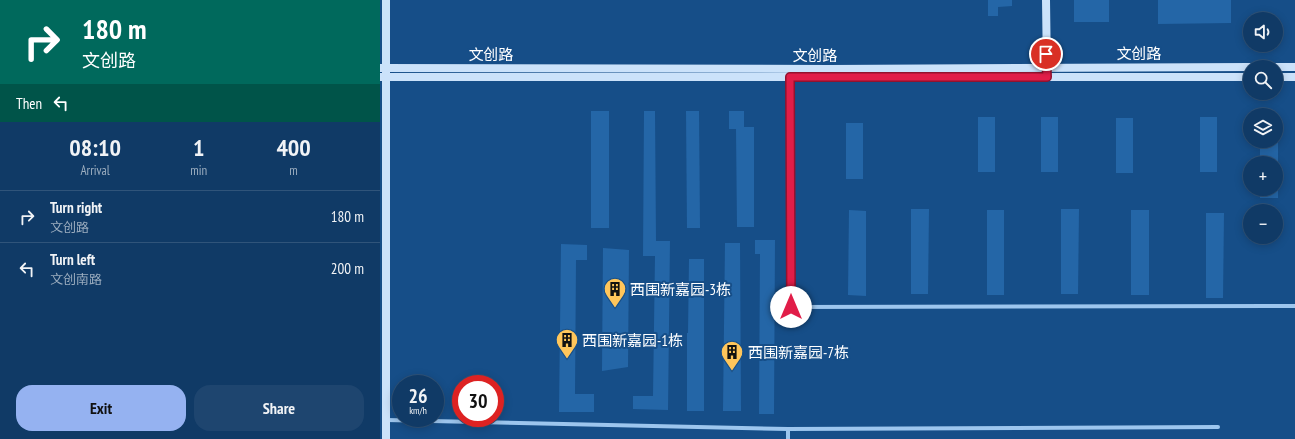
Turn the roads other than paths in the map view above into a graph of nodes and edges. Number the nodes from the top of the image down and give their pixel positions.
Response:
1 (386, 0) edge
2 (1046, 0) edge
3 (1243, 67) edge
4 (1283, 67) edge
5 (1295, 67) edge
6 (383, 68) edge
7 (1046, 68) junction
8 (790, 73) junction
9 (383, 77) edge
10 (1047, 77) junction
11 (1243, 77) edge
12 (1283, 77) edge
13 (1295, 77) edge
14 (1295, 306) edge
15 (386, 420) junction
16 (1218, 426) dead end
17 (788, 429) junction
18 (386, 439) edge
19 (788, 439) edge

1 - 6 street
2 - 7 street
3 - 7 street, 文创路
4 - 5 street
6 - 8 street, 文创路
6 - 9 street
7 - 8 street, 文创路
7 - 10 street
8 - 9 street, 文创路
8 - 10 street, 文创路
8 - 14 street
9 - 15 street
10 - 11 street, 文创路
12 - 13 street
15 - 17 street
15 - 18 street
16 - 17 street
17 - 19 street

